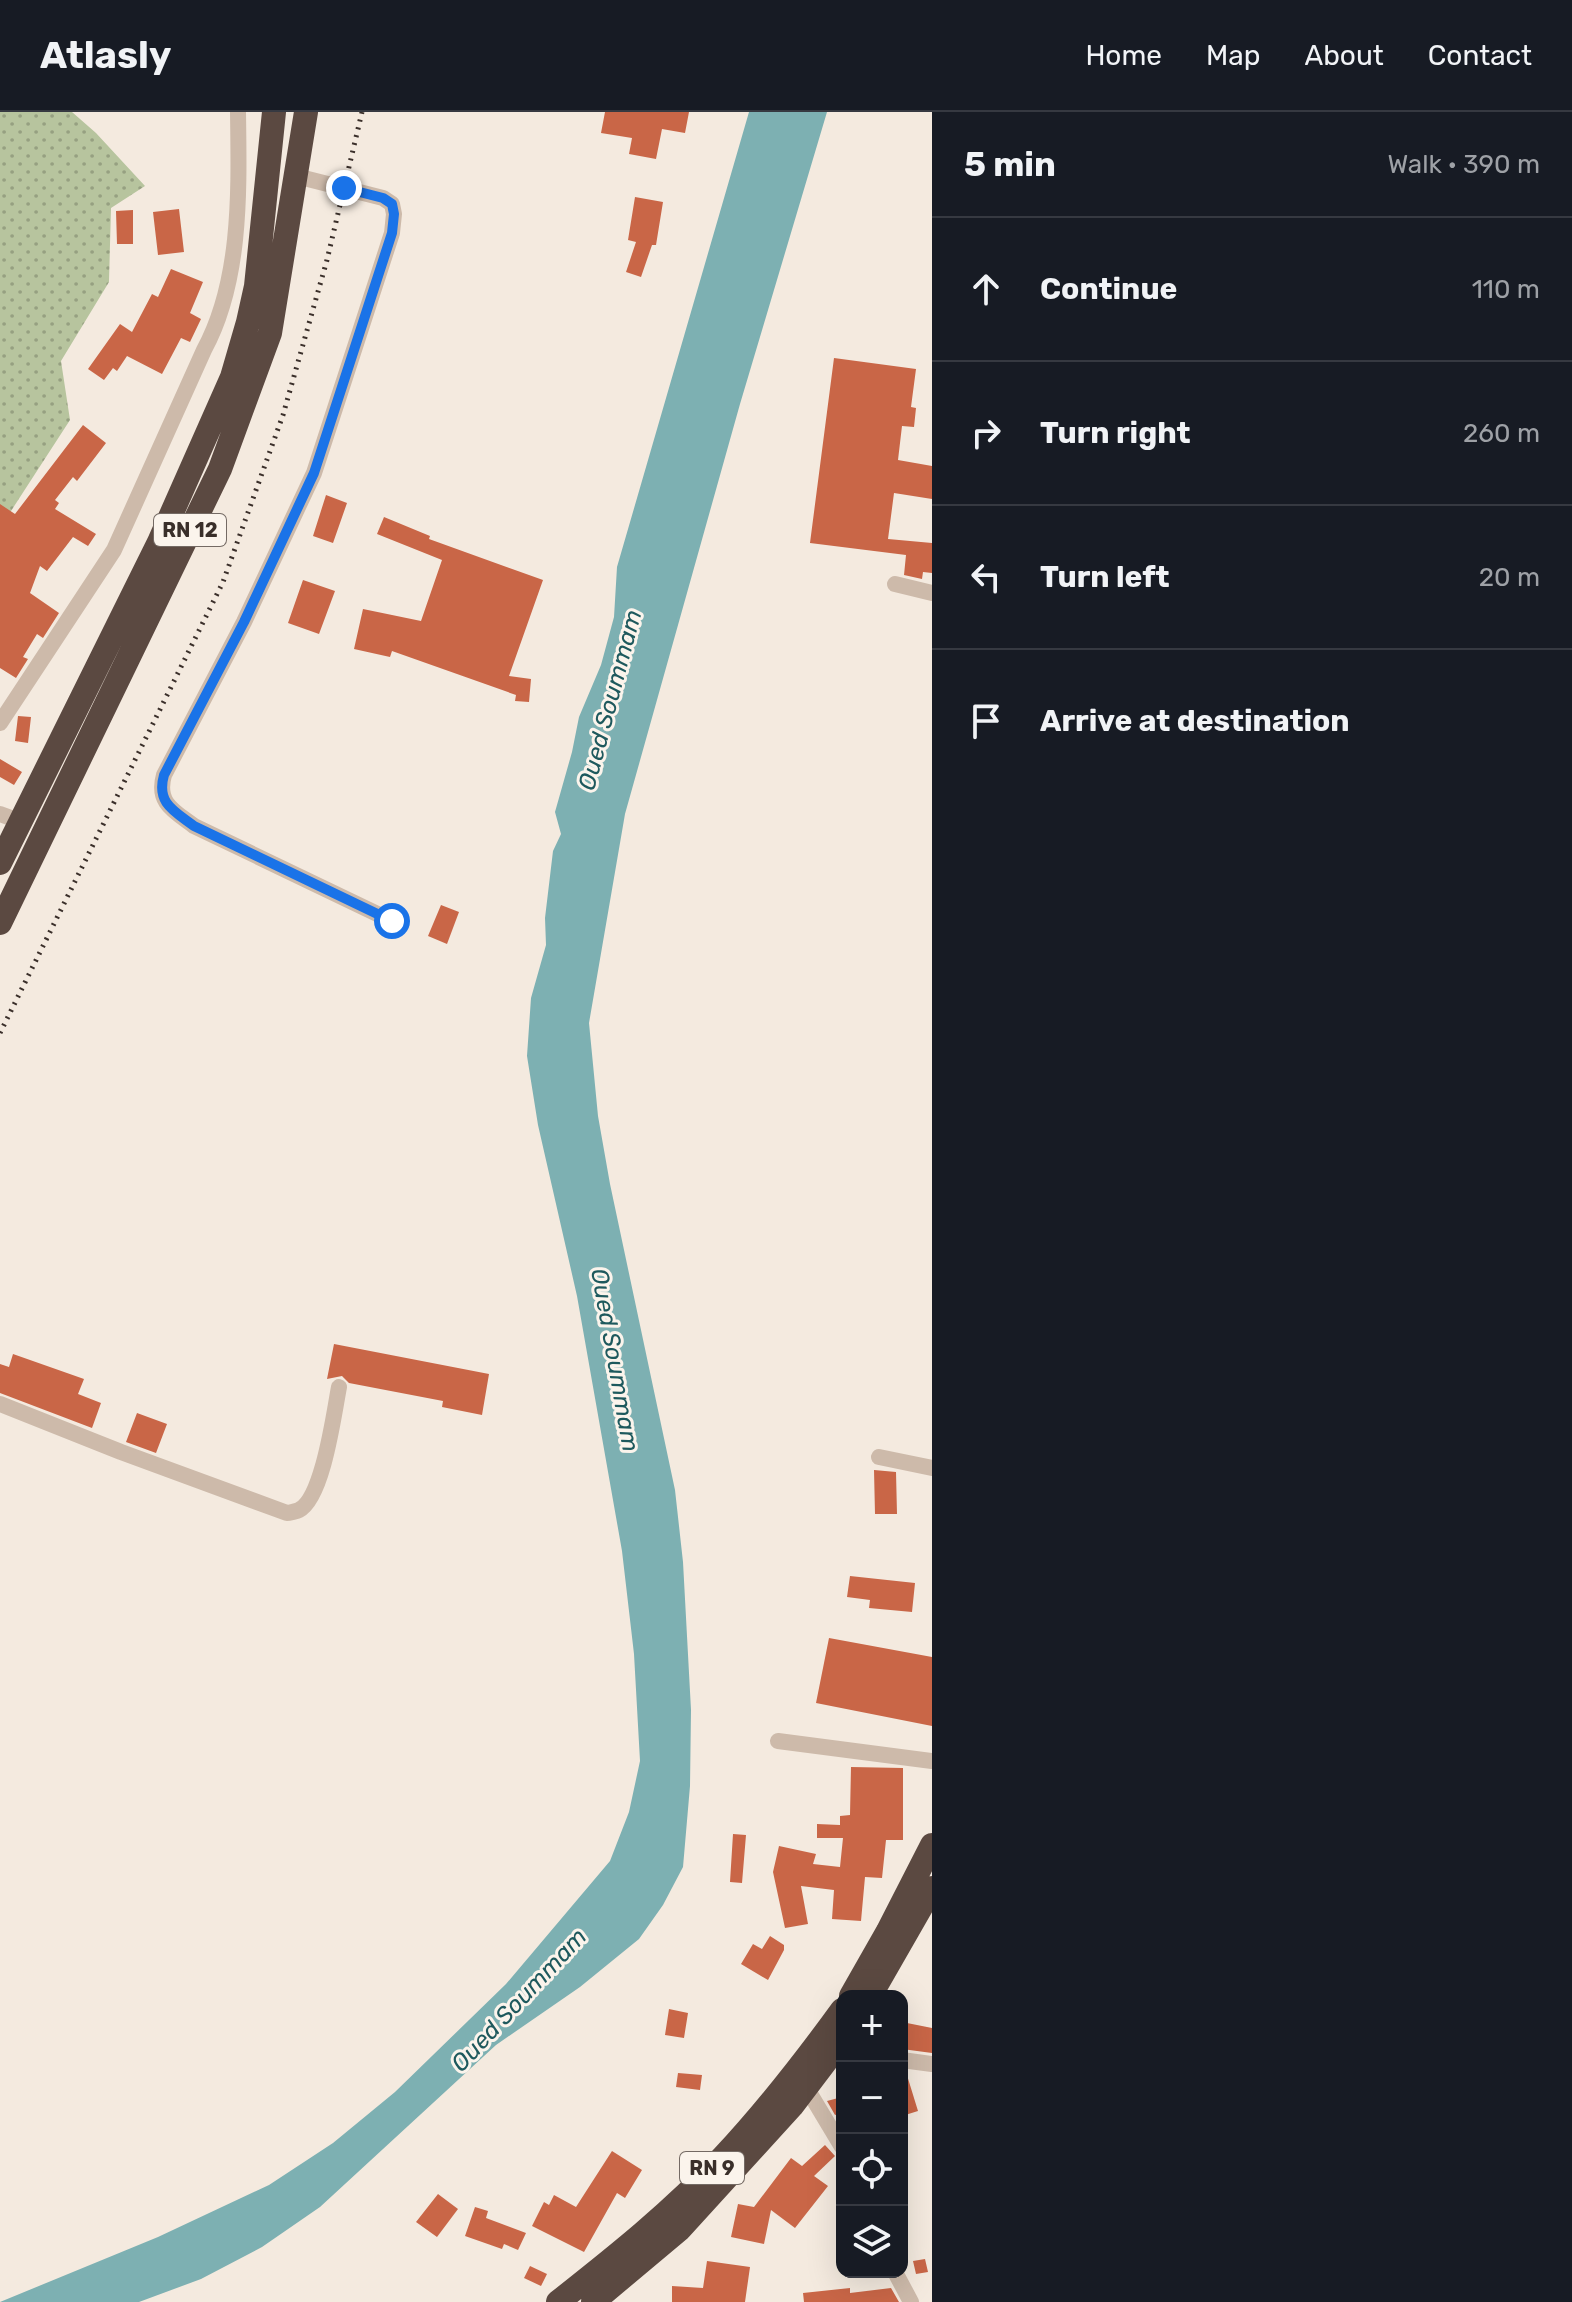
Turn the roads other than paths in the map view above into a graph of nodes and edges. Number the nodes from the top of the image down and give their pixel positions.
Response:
1 (238, 112) edge
2 (274, 112) edge
3 (306, 112) edge
4 (296, 176) junction
5 (895, 584) dead end
6 (932, 593) edge
7 (0, 723) edge
8 (11, 818) edge
9 (0, 863) edge
10 (392, 921) dead end
11 (0, 923) edge
12 (339, 1387) dead end
13 (0, 1404) edge
14 (879, 1457) dead end
15 (932, 1468) edge
16 (778, 1741) dead end
17 (932, 1761) edge
18 (932, 1845) edge
19 (932, 1888) edge
20 (854, 1990) edge
21 (872, 1990) edge
22 (836, 2018) edge
23 (836, 2048) edge
24 (908, 2061) edge
25 (932, 2064) edge
26 (806, 2087) junction
27 (836, 2137) edge
28 (898, 2278) edge
29 (558, 2302) edge
30 (593, 2302) edge
31 (911, 2302) edge

1 - 7 street
2 - 8 highway, RN 12
3 - 4 highway, RN 12
4 - 10 street
4 - 11 highway, RN 12
5 - 6 street
8 - 9 highway, RN 12
12 - 13 street
14 - 15 street
16 - 17 street
18 - 20 highway
19 - 21 highway
22 - 29 highway, RN 9
23 - 26 highway, RN 9
24 - 25 street
26 - 27 street
26 - 30 highway, RN 9
28 - 31 street

